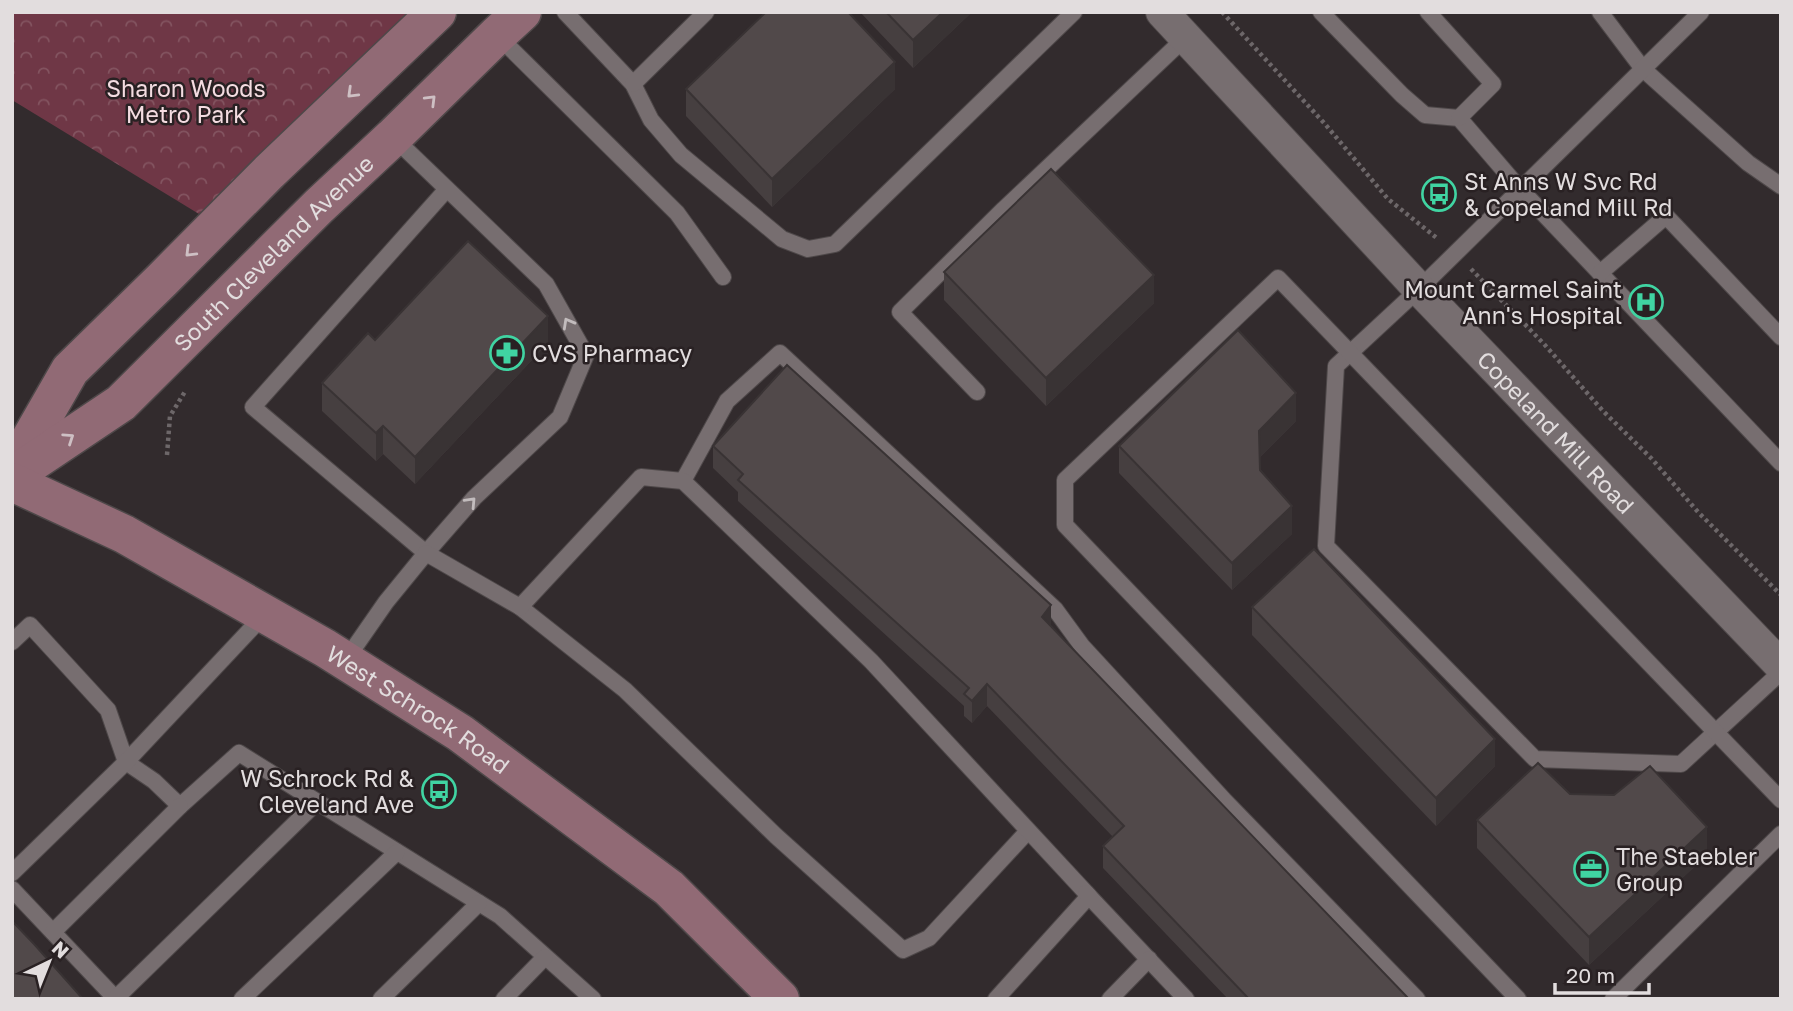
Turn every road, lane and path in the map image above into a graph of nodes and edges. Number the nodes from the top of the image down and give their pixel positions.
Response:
1 (437, 12) edge
2 (565, 12) edge
3 (706, 12) edge
4 (1074, 12) edge
5 (1162, 12) edge
6 (1222, 12) edge
7 (1321, 12) edge
8 (1428, 12) edge
9 (1600, 12) edge
10 (1700, 12) edge
11 (509, 24) edge
12 (1185, 38) junction
13 (1643, 69) junction
14 (633, 84) junction
15 (1459, 118) junction
16 (393, 137) junction
17 (1781, 186) edge
18 (447, 189) junction
19 (1520, 190) junction
20 (1456, 253) junction
21 (1600, 273) junction
22 (723, 277) dead end
23 (1419, 289) junction
24 (1781, 337) edge
25 (1350, 353) junction
26 (187, 389) dead end
27 (978, 392) dead end
28 (167, 455) dead end
29 (1781, 463) edge
30 (12, 474) edge
31 (683, 481) junction
32 (12, 482) edge
33 (426, 553) junction
34 (1781, 595) edge
35 (520, 607) junction
36 (265, 614) junction
37 (12, 642) edge
38 (345, 661) junction
39 (1781, 666) edge
40 (1781, 673) edge
41 (1716, 732) junction
42 (126, 762) junction
43 (1781, 800) edge
44 (317, 802) junction
45 (180, 806) junction
46 (1028, 831) junction
47 (1781, 834) edge
48 (397, 852) junction
49 (12, 873) edge
50 (12, 889) edge
51 (1086, 893) junction
52 (479, 903) junction
53 (53, 932) junction
54 (545, 957) junction
55 (1149, 959) junction
56 (116, 998) edge
57 (242, 999) edge
58 (381, 999) edge
59 (504, 999) edge
60 (593, 999) edge
61 (780, 999) edge
62 (996, 999) edge
63 (1110, 999) edge
64 (1186, 999) edge
65 (1417, 999) edge
66 (1518, 999) edge
67 (1613, 999) edge

1 -> 30 main road, South Cleveland Avenue
2 - 14 lane
3 - 14 lane
4 - 14 lane
5 - 12 street, Copeland Mill Road
6 - 20 path
7 - 15 lane
8 - 15 lane
9 - 13 lane
10 - 13 lane
16 -> 11 main road, South Cleveland Avenue
11 - 22 lane
12 - 23 street, Copeland Mill Road
12 - 27 lane
13 - 17 lane
13 - 19 lane
15 - 19 lane
16 - 18 lane
30 -> 16 main road, South Cleveland Avenue
33 -> 18 lane
18 - 33 lane
19 - 20 lane
19 - 21 lane
20 - 23 lane
20 - 34 path
21 - 24 lane
21 - 29 lane
23 - 25 lane
23 - 39 street, Copeland Mill Road
25 - 41 lane
25 - 41 lane
25 - 66 lane
26 - 28 path
31 - 35 lane
31 - 46 lane
31 - 65 lane
32 - 36 main road, West Schrock Road
33 - 35 lane
33 - 38 lane
35 - 46 lane
36 - 38 main road, West Schrock Road
36 - 42 lane
37 - 42 lane
38 - 61 main road, West Schrock Road
40 - 41 lane
41 - 43 lane
42 - 45 lane
42 - 49 lane
44 - 45 lane
44 - 48 lane
44 - 56 lane
45 - 53 lane
46 - 51 lane
47 - 67 lane
48 - 52 lane
48 - 57 lane
50 - 53 lane
51 - 55 lane
51 - 62 lane
52 - 54 lane
52 - 58 lane
53 - 56 lane
54 - 59 lane
54 - 60 lane
55 - 63 lane
55 - 64 lane

